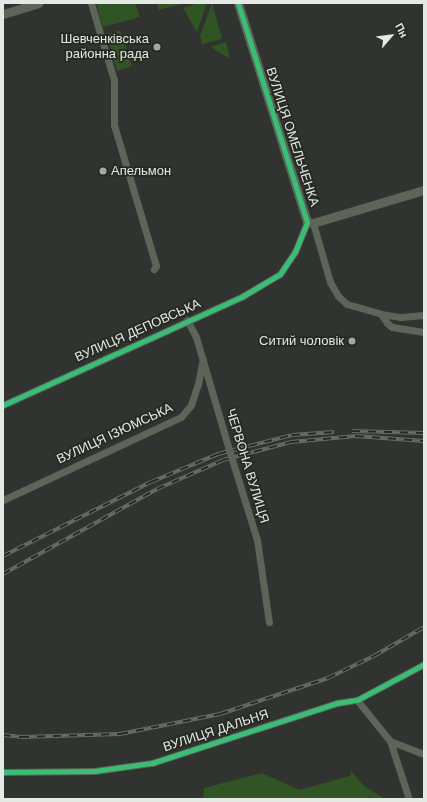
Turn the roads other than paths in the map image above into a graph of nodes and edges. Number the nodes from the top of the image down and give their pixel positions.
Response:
1 (38, 3) edge
2 (90, 3) edge
3 (238, 3) edge
4 (3, 14) edge
5 (424, 190) edge
6 (310, 222) junction
7 (154, 269) dead end
8 (280, 274) joint
9 (381, 314) junction
10 (424, 315) edge
11 (187, 320) junction
12 (424, 332) edge
13 (203, 359) junction
14 (3, 404) edge
15 (3, 500) edge
16 (269, 622) dead end
17 (424, 664) edge
18 (357, 700) junction
19 (390, 741) junction
20 (424, 754) edge
21 (3, 772) edge
22 (410, 799) edge

1 - 4 street
2 - 7 street
3 - 6 street, ВУЛИЦЯ ОМЕЛЬЧЕНКА
5 - 6 street
6 - 8 street, ВУЛИЦЯ ОМЕЛЬЧЕНКА
6 - 9 street
8 - 11 street, ВУЛИЦЯ ДЕПОВСЬКА
9 - 10 street
9 - 12 street
11 - 13 street, ЧЕРВОНА ВУЛИЦЯ
11 - 14 street, ВУЛИЦЯ ДЕПОВСЬКА
13 - 15 street, ВУЛИЦЯ ІЗЮМСЬКА
13 - 16 street, ЧЕРВОНА ВУЛИЦЯ, bridge
17 - 18 street, ВУЛИЦЯ ДАЛЬНЯ
18 - 19 street
18 - 21 street, ВУЛИЦЯ ДАЛЬНЯ
19 - 20 street
19 - 22 street

